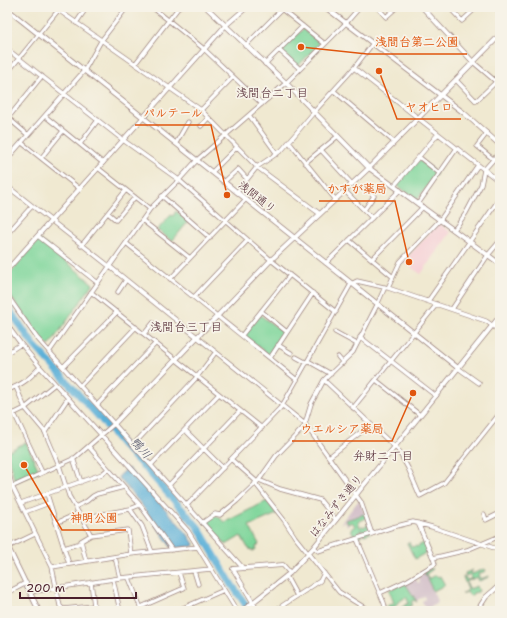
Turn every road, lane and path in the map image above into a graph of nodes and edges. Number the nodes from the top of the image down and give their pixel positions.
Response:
1 (54, 7) edge
2 (87, 7) edge
3 (127, 7) edge
4 (152, 7) edge
5 (179, 7) edge
6 (206, 7) edge
7 (247, 7) edge
8 (325, 7) edge
9 (360, 7) edge
10 (377, 7) edge
11 (397, 7) edge
12 (422, 7) edge
13 (449, 7) edge
14 (476, 7) edge
15 (494, 7) edge
16 (281, 8) edge
17 (7, 9) edge
18 (59, 9) edge
19 (500, 12) edge
20 (169, 21) junction
21 (76, 23) junction
22 (346, 23) junction
23 (225, 26) junction
24 (303, 26) junction
25 (38, 34) junction
26 (500, 35) edge
27 (101, 41) junction
28 (373, 43) junction
29 (325, 44) junction
30 (245, 46) junction
31 (7, 49) edge
32 (204, 49) junction
33 (279, 50) junction
34 (20, 58) junction
35 (473, 62) junction
36 (135, 64) junction
37 (265, 64) junction
38 (354, 68) junction
39 (300, 69) junction
40 (84, 71) junction
41 (7, 73) edge
42 (42, 76) junction
43 (233, 77) junction
44 (500, 78) edge
45 (456, 80) junction
46 (497, 81) junction
47 (286, 84) junction
48 (500, 85) edge
49 (169, 88) junction
50 (334, 91) junction
51 (64, 94) junction
52 (441, 95) junction
53 (262, 104) junction
54 (201, 110) junction
55 (314, 112) junction
56 (45, 116) junction
57 (249, 116) junction
58 (143, 117) junction
59 (7, 118) edge
60 (208, 118) junction
61 (418, 118) junction
62 (98, 120) junction
63 (188, 122) dead end
64 (201, 126) dead end
65 (63, 130) junction
66 (487, 133) junction
67 (438, 134) junction
68 (28, 135) junction
69 (226, 136) junction
70 (338, 136) junction
71 (123, 140) junction
72 (289, 142) junction
73 (394, 142) junction
74 (499, 142) edge
75 (22, 143) junction
76 (176, 143) junction
77 (80, 144) junction
78 (237, 147) junction
79 (457, 148) junction
80 (322, 150) junction
81 (500, 152) edge
82 (277, 154) junction
83 (419, 157) junction
84 (41, 158) junction
85 (493, 159) junction
86 (7, 160) edge
87 (197, 160) junction
88 (102, 163) junction
89 (305, 163) junction
90 (478, 165) junction
91 (257, 167) junction
92 (98, 168) junction
93 (369, 168) junction
94 (484, 170) junction
95 (212, 172) junction
96 (439, 173) junction
97 (247, 179) junction
98 (179, 180) junction
99 (224, 182) junction
100 (500, 182) edge
101 (352, 184) junction
102 (7, 186) edge
103 (394, 186) junction
104 (80, 189) junction
105 (12, 190) junction
106 (126, 190) junction
107 (344, 190) junction
108 (400, 190) junction
109 (369, 191) dead end
110 (237, 192) junction
111 (7, 196) edge
112 (162, 196) junction
113 (135, 197) junction
114 (500, 198) edge
115 (246, 199) junction
116 (335, 199) junction
117 (418, 204) junction
118 (32, 206) junction
119 (423, 207) junction
120 (150, 209) junction
121 (364, 210) junction
122 (108, 213) junction
123 (320, 214) junction
124 (372, 218) junction
125 (142, 220) junction
126 (440, 220) junction
127 (226, 221) junction
128 (51, 222) junction
129 (454, 230) junction
130 (7, 234) edge
131 (38, 236) junction
132 (210, 238) junction
133 (294, 238) junction
134 (248, 240) junction
135 (349, 240) junction
136 (500, 241) edge
137 (470, 242) junction
138 (126, 243) junction
139 (81, 246) junction
140 (488, 255) junction
141 (190, 258) junction
142 (372, 259) junction
143 (271, 260) junction
144 (326, 263) junction
145 (500, 264) edge
146 (109, 266) junction
147 (7, 270) edge
148 (290, 274) junction
149 (393, 277) junction
150 (170, 279) junction
151 (126, 280) junction
152 (98, 283) junction
153 (351, 284) junction
154 (386, 287) junction
155 (92, 292) junction
156 (118, 292) dead end
157 (313, 293) junction
158 (7, 295) edge
159 (194, 297) junction
160 (428, 301) junction
161 (437, 304) junction
162 (378, 305) junction
163 (452, 309) junction
164 (261, 311) junction
165 (117, 312) junction
166 (336, 312) junction
167 (217, 316) junction
168 (500, 316) edge
169 (153, 323) dead end
170 (7, 324) edge
171 (493, 325) junction
172 (136, 327) junction
173 (500, 331) edge
174 (287, 332) junction
175 (335, 332) dead end
176 (414, 333) junction
177 (144, 334) junction
178 (242, 335) junction
179 (196, 338) junction
180 (360, 338) junction
181 (156, 343) junction
182 (21, 344) junction
183 (357, 344) junction
184 (278, 345) junction
185 (49, 352) junction
186 (7, 353) edge
187 (215, 353) junction
188 (291, 353) dead end
189 (338, 356) dead end
190 (296, 357) dead end
191 (270, 358) junction
192 (176, 359) junction
193 (391, 361) junction
194 (308, 362) junction
195 (343, 363) junction
196 (40, 367) junction
197 (63, 367) junction
198 (458, 368) junction
199 (331, 374) junction
200 (197, 377) junction
201 (297, 380) junction
202 (324, 380) junction
203 (376, 380) junction
204 (479, 383) dead end
205 (55, 384) junction
206 (80, 386) junction
207 (16, 387) junction
208 (7, 390) edge
209 (219, 394) junction
210 (436, 396) junction
211 (68, 398) junction
212 (97, 405) junction
213 (282, 406) junction
214 (25, 408) junction
215 (353, 408) junction
216 (240, 411) junction
217 (14, 413) junction
218 (500, 413) edge
219 (420, 415) junction
220 (7, 416) edge
221 (496, 418) junction
222 (500, 421) edge
223 (114, 424) junction
224 (305, 425) junction
225 (370, 425) junction
226 (262, 428) junction
227 (185, 430) junction
228 (45, 432) junction
229 (102, 435) junction
230 (133, 445) junction
231 (89, 447) junction
232 (394, 447) junction
233 (204, 449) junction
234 (328, 457) junction
235 (73, 458) junction
236 (232, 460) junction
237 (59, 464) junction
238 (151, 465) junction
239 (7, 466) edge
240 (223, 468) junction
241 (108, 469) junction
242 (42, 472) junction
243 (80, 482) junction
244 (257, 482) junction
245 (12, 486) junction
246 (169, 486) junction
247 (66, 487) junction
248 (124, 487) junction
249 (7, 489) edge
250 (46, 494) junction
251 (356, 496) junction
252 (20, 503) junction
253 (49, 503) junction
254 (140, 505) junction
255 (187, 505) junction
256 (75, 507) junction
257 (130, 509) junction
258 (25, 512) junction
259 (79, 513) junction
260 (500, 513) edge
261 (484, 514) dead end
262 (82, 518) junction
263 (336, 520) junction
264 (202, 522) junction
265 (56, 523) junction
266 (418, 523) junction
267 (35, 534) junction
268 (372, 534) junction
269 (91, 535) junction
270 (500, 536) edge
271 (357, 539) junction
272 (81, 543) junction
273 (483, 544) junction
274 (8, 546) edge
275 (198, 547) junction
276 (314, 547) junction
277 (64, 548) junction
278 (172, 550) junction
279 (500, 550) edge
280 (152, 552) junction
281 (309, 553) junction
282 (131, 554) junction
283 (115, 557) junction
284 (433, 558) junction
285 (86, 561) junction
286 (69, 564) junction
287 (52, 567) junction
288 (243, 568) junction
289 (232, 569) joint
290 (211, 570) junction
291 (194, 571) junction
292 (179, 573) junction
293 (324, 573) junction
294 (288, 575) junction
295 (120, 578) junction
296 (129, 578) junction
297 (113, 579) junction
298 (91, 582) junction
299 (26, 583) junction
300 (198, 584) dead end
301 (500, 585) edge
302 (56, 588) junction
303 (224, 590) junction
304 (30, 592) junction
305 (7, 593) edge
306 (380, 593) junction
307 (297, 596) junction
308 (252, 604) junction
309 (94, 606) junction
310 (141, 609) edge
311 (64, 610) edge
312 (39, 611) edge
313 (98, 611) edge
314 (120, 611) edge
315 (176, 611) edge
316 (237, 611) edge
317 (243, 611) edge
318 (258, 611) edge
319 (274, 611) edge
320 (370, 611) edge
321 (386, 611) edge
322 (478, 611) edge

1 - 18 street
2 - 21 street
3 - 27 street
4 - 20 street
5 - 20 street
6 - 23 street
7 - 23 street
8 - 22 street
9 - 22 street
10 - 11 street
12 - 35 street
13 - 14 street
15 - 19 street
16 - 24 street
16 - 30 street
17 - 25 street, 浅間通り
18 - 21 street
18 - 25 street
20 - 32 street
20 - 36 street
21 - 27 street
22 - 28 street
22 - 29 street
23 - 30 street
23 - 32 street
24 - 29 street
24 - 33 street
25 - 34 street
25 - 40 street, 浅間通り
26 - 35 street
27 - 36 street
27 - 40 street
28 - 38 street
28 - 52 street
29 - 39 street
30 - 37 street
31 - 34 street
32 - 43 street
32 - 49 street
33 - 37 street
33 - 39 street
34 - 41 street
34 - 42 street
35 - 45 street
35 - 46 street
36 - 49 street
37 - 47 street
38 - 50 street
38 - 61 street
39 - 47 street
40 - 51 street
40 - 58 street, 浅間通り
42 - 51 street
42 - 59 street
43 - 53 street
43 - 54 street
44 - 46 street
45 - 46 street
45 - 52 street
46 - 48 street
47 - 53 street
47 - 55 street
49 - 54 street
49 - 58 street
50 - 55 street
50 - 73 street
51 - 56 street
51 - 62 street
52 - 61 street
52 - 66 street
53 - 57 street
54 - 60 street
55 - 70 street
55 - 72 street
56 - 65 street
56 - 68 street
57 - 69 street
57 - 82 street
58 - 71 street
58 - 76 street, 浅間通り
59 - 68 street
60 - 64 street
60 - 69 street
61 - 67 street
61 - 73 street
62 - 71 street
62 - 77 street
63 - 76 street
65 - 77 street
65 - 84 street
66 - 74 street
66 - 85 street
67 - 79 street
67 - 83 street
68 - 75 street
69 - 78 street
69 - 87 street
70 - 80 street
70 - 93 street
71 - 88 street
71 - 98 street
72 - 82 street
72 - 89 street
73 - 93 street
75 - 84 street
75 - 86 street
76 - 87 street, 浅間通り
77 - 88 street
78 - 91 street
78 - 95 street
79 - 90 street
79 - 96 street
80 - 89 street
80 - 101 street
81 - 85 street
82 - 91 street
83 - 96 street
83 - 103 street
84 - 104 street
85 - 94 street
87 - 95 street, 浅間通り
87 - 98 street
88 - 92 street
89 - 116 street
90 - 94 street
90 - 126 street
91 - 97 street
91 - 123 street
92 - 104 street
92 - 106 street
93 - 101 street
93 - 103 street
94 - 100 street
94 - 129 street
95 - 99 street, 浅間通り
96 - 117 street
97 - 99 street
97 - 110 street
98 - 112 street
98 - 127 street
99 - 110 street, 浅間通り
101 - 107 street
102 - 105 street
103 - 108 street
104 - 128 street
105 - 111 street
105 - 118 street
106 - 113 street
106 - 122 street
107 - 116 street
107 - 121 street
108 - 117 street
108 - 124 street
109 - 121 street
110 - 115 street, 浅間通り
112 - 120 street
112 - 132 street
113 - 120 street
113 - 122 street
114 - 137 street
115 - 127 street
115 - 133 street, 浅間通り
116 - 123 street
117 - 119 street
118 - 128 street
118 - 130 street
119 - 126 street
119 - 142 street
120 - 125 street
121 - 124 street
122 - 139 street
123 - 133 street
124 - 135 street
125 - 138 street
125 - 141 street
126 - 129 street
126 - 149 street
127 - 132 street
127 - 134 street
128 - 131 street
128 - 139 street
129 - 137 street
131 - 147 street
131 - 152 street
132 - 141 street
133 - 143 street
133 - 144 street, 浅間通り
134 - 143 street
134 - 159 street
135 - 142 street
135 - 144 street
136 - 140 street
137 - 140 street
137 - 160 street
138 - 146 street
138 - 150 street
139 - 146 street
140 - 145 street
140 - 163 street
141 - 150 street
142 - 149 street
143 - 148 street
143 - 167 street
144 - 153 street, 浅間通り
146 - 151 street
146 - 152 street
148 - 157 street
148 - 164 street
149 - 154 street
150 - 159 street
151 - 156 street
151 - 179 street
152 - 155 street
153 - 154 street
153 - 162 street, 浅間通り
153 - 166 street
154 - 160 street
154 - 162 street
155 - 165 street
155 - 185 street
157 - 166 street
157 - 174 street
158 - 185 street
159 - 167 street
160 - 161 street
161 - 163 street
161 - 176 street
162 - 176 street, 浅間通り
162 - 180 street
163 - 171 street
164 - 174 street
164 - 178 street
165 - 172 street
165 - 197 street
166 - 194 street
167 - 178 street
167 - 179 street
168 - 171 street, はなみずき通り
169 - 177 street
170 - 182 street
171 - 173 street
171 - 198 street, はなみずき通り
172 - 177 street
172 - 206 street
174 - 184 street
175 - 183 street
176 - 193 street
176 - 198 street, 浅間通り
177 - 181 street
178 - 191 street
179 - 187 street
179 - 192 street
180 - 183 street
180 - 193 street
181 - 192 street
181 - 212 street
182 - 186 street
182 - 196 street
183 - 195 street
184 - 188 street
184 - 191 street
185 - 197 street
187 - 200 street
187 - 213 street
189 - 195 street
190 - 194 street
191 - 201 street
192 - 200 street
192 - 223 street
193 - 203 street
193 - 210 street
194 - 199 street
194 - 201 street
195 - 199 street
196 - 205 street
196 - 207 street
197 - 206 street
198 - 204 street
198 - 210 street, はなみずき通り
199 - 202 street
200 - 209 street
200 - 230 street
201 - 213 street
202 - 215 street
202 - 224 street
203 - 215 street
203 - 219 street
205 - 211 street
205 - 214 street
206 - 212 street
207 - 208 street
207 - 214 street
209 - 216 street
209 - 227 street
210 - 219 street, はなみずき通り
211 - 228 street
211 - 229 street
212 - 223 street
213 - 224 street
213 - 226 street
214 - 217 street
214 - 228 street
215 - 225 street
216 - 226 street
216 - 233 street
217 - 220 street
217 - 242 street
218 - 221 street
219 - 232 street, はなみずき通り
221 - 222 street
221 - 232 street
223 - 229 street
223 - 230 street
224 - 234 street
224 - 244 street
225 - 232 street
225 - 234 street
226 - 236 street
227 - 233 street
227 - 238 street
228 - 237 street
229 - 231 street
229 - 275 street
230 - 238 street
231 - 235 street
231 - 241 street
232 - 251 street, はなみずき通り
233 - 240 street
233 - 246 street
234 - 251 street
235 - 237 street
235 - 243 street
236 - 240 street
236 - 244 street
237 - 242 street
237 - 247 street
238 - 246 street
239 - 245 street
240 - 255 street
241 - 243 street
241 - 248 street
242 - 245 street
243 - 247 street
244 - 263 street
244 - 264 street
244 - 281 street
245 - 249 street
245 - 252 street
246 - 255 street
247 - 250 street
247 - 256 street
248 - 254 street
248 - 256 street
250 - 252 street
250 - 253 street
251 - 263 street, はなみずき通り
251 - 268 street
252 - 258 street
253 - 258 street
253 - 265 street
254 - 257 street
254 - 278 street
255 - 264 street
256 - 259 street
257 - 262 street
257 - 280 street
258 - 267 street
259 - 262 street
259 - 265 street
260 - 261 street
262 - 269 street
263 - 276 street, はなみずき通り
264 - 288 street
265 - 277 street
266 - 268 street
266 - 273 street
266 - 284 street
267 - 274 street
267 - 287 street
268 - 271 street
269 - 272 street
269 - 282 street
270 - 273 street
271 - 276 street
271 - 306 street
272 - 277 street
272 - 285 street
273 - 279 street
273 - 284 street
274 - 299 street
275 - 278 street
275 - 290 street
276 - 281 street, はなみずき通り
277 - 286 street
278 - 280 street
280 - 282 street
281 - 293 street
281 - 294 street, はなみずき通り
282 - 283 street
283 - 285 street
283 - 295 street
284 - 306 street
285 - 286 street
286 - 287 street
287 - 302 street
288 - 289 street
288 - 294 street
289 - 308 street
290 - 291 street
290 - 303 street
291 - 292 street
291 - 300 street
292 - 296 street
292 - 310 street
293 - 307 street
293 - 320 street
294 - 307 street
294 - 308 street, はなみずき通り
295 - 296 street
295 - 297 street
296 - 310 street
297 - 298 street
297 - 314 street
298 - 302 street
298 - 309 street
299 - 304 street
299 - 305 street
301 - 322 street
302 - 304 street
302 - 311 street
303 - 315 street
303 - 316 street
304 - 312 street
306 - 321 street
307 - 319 street
308 - 317 street, はなみずき通り
308 - 318 street
309 - 311 street
309 - 313 street

